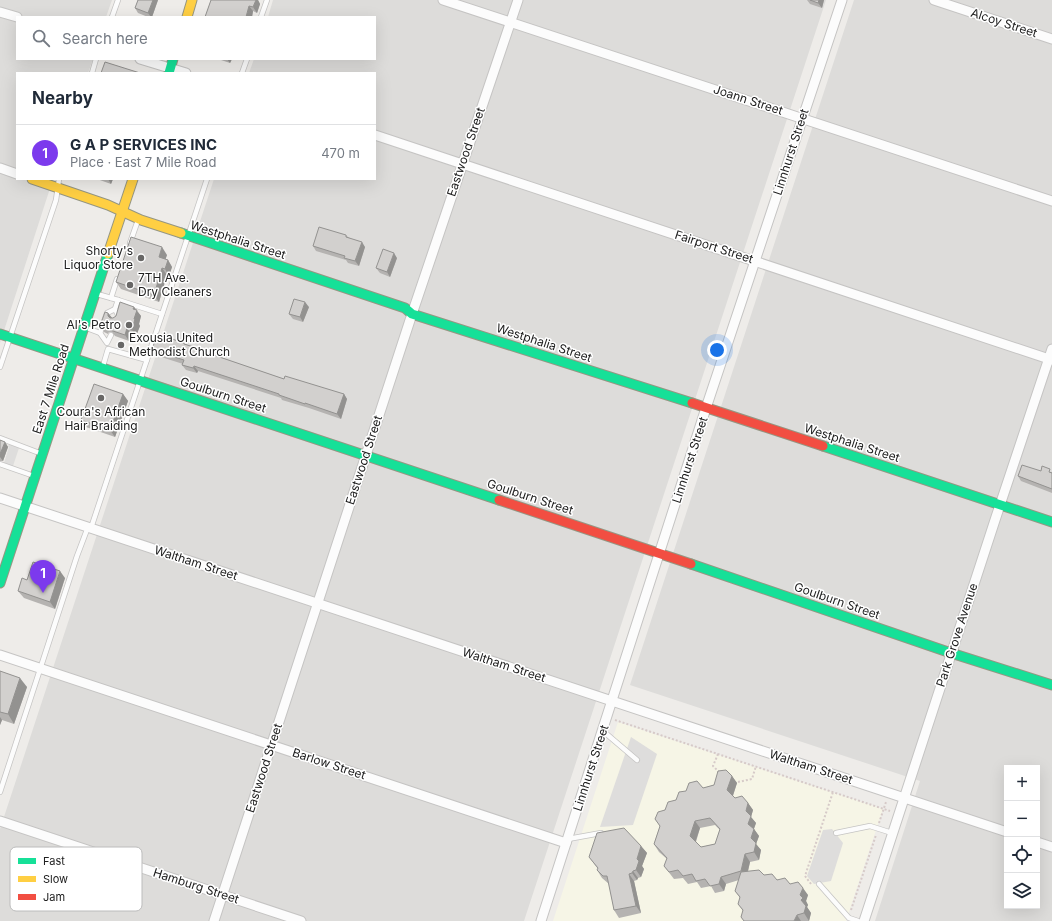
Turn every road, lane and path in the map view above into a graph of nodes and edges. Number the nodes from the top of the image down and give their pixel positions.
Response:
1 (118, 0) edge
2 (192, 0) edge
3 (267, 0) edge
4 (443, 0) edge
5 (518, 0) edge
6 (842, 0) edge
7 (934, 0) edge
8 (0, 12) edge
9 (112, 16) edge
10 (187, 16) edge
11 (261, 16) edge
12 (16, 17) edge
13 (510, 22) junction
14 (1052, 39) edge
15 (96, 60) edge
16 (142, 60) edge
17 (173, 60) edge
18 (247, 60) edge
19 (169, 71) edge
20 (92, 72) edge
21 (242, 72) edge
22 (802, 118) junction
23 (376, 135) edge
24 (462, 164) junction
25 (0, 168) edge
26 (16, 174) edge
27 (39, 180) edge
28 (133, 180) edge
29 (207, 180) edge
30 (59, 183) edge
31 (1052, 201) edge
32 (122, 211) junction
33 (138, 219) junction
34 (189, 236) junction
35 (128, 248) edge
36 (756, 261) junction
37 (118, 276) edge
38 (95, 293) junction
39 (111, 298) junction
40 (118, 300) junction
41 (115, 309) junction
42 (162, 314) junction
43 (412, 314) junction
44 (116, 321) edge
45 (83, 327) junction
46 (100, 333) junction
47 (0, 334) edge
48 (111, 335) edge
49 (10, 337) junction
50 (108, 346) junction
51 (1052, 350) edge
52 (73, 358) junction
53 (1050, 359) edge
54 (147, 360) junction
55 (0, 367) edge
56 (102, 368) junction
57 (140, 381) junction
58 (706, 408) junction
59 (0, 438) edge
60 (42, 454) junction
61 (365, 456) junction
62 (0, 464) edge
63 (35, 477) junction
64 (0, 498) edge
65 (1000, 505) junction
66 (25, 506) junction
67 (1052, 522) edge
68 (89, 528) junction
69 (660, 553) junction
70 (0, 583) edge
71 (318, 603) junction
72 (951, 653) junction
73 (0, 655) edge
74 (40, 668) junction
75 (1052, 685) edge
76 (612, 701) junction
77 (608, 715) junction
78 (603, 731) junction
79 (272, 745) junction
80 (718, 754) junction
81 (637, 760) dead end
82 (756, 766) junction
83 (723, 777) edge
84 (738, 782) dead end
85 (0, 792) edge
86 (833, 792) junction
87 (891, 793) junction
88 (904, 798) junction
89 (884, 809) junction
90 (899, 814) junction
91 (0, 821) edge
92 (878, 828) junction
93 (1004, 831) edge
94 (606, 832) edge
95 (836, 833) dead end
96 (892, 834) junction
97 (567, 841) junction
98 (1040, 843) edge
99 (1052, 846) edge
100 (78, 847) edge
101 (142, 868) edge
102 (817, 886) joint
103 (223, 895) junction
104 (849, 918) junction
105 (214, 921) edge
106 (301, 921) edge
107 (541, 921) edge
108 (858, 921) edge
109 (864, 921) edge

1 - 9 lane
2 - 10 street
3 - 11 lane
4 - 13 street, Joann Street
5 - 13 street, Eastwood Street
6 - 22 street, Linnhurst Street
7 - 14 street, Alcoy Street
8 - 12 street
13 - 22 street, Joann Street
13 - 24 street, Eastwood Street
15 - 20 lane
16 - 19 street
17 - 19 street
18 - 21 lane
22 - 31 street, Joann Street
22 - 36 street, Linnhurst Street
23 - 24 street, Fairport Street
24 - 36 street, Fairport Street
24 - 43 street, Eastwood Street
25 - 26 street
27 - 30 street, Westphalia Street
28 - 32 street, East 7 Mile Road
29 - 34 lane
30 - 32 street, Westphalia Street
30 - 49 lane
32 - 33 street, Westphalia Street
32 - 38 street, East 7 Mile Road
33 - 34 street, Westphalia Street
33 - 35 lane
34 - 42 lane
34 - 43 street, Westphalia Street
36 - 53 street, Fairport Street
36 - 58 street, Linnhurst Street
37 - 39 lane
38 - 39 lane
38 - 45 street, East 7 Mile Road
39 - 40 lane
40 - 41 lane
40 - 42 lane
41 - 44 lane
41 - 46 lane
42 - 54 lane
43 - 58 street, Westphalia Street
43 - 61 street, Eastwood Street
45 - 46 lane
45 - 52 street, East 7 Mile Road
46 - 50 lane
47 - 49 street, Goulburn Street
48 - 50 lane
49 - 52 street, Goulburn Street
49 - 55 lane
50 - 54 lane
50 - 56 lane
51 - 53 street, Park Grove Avenue
52 - 56 street, Goulburn Street
52 - 60 street, East 7 Mile Road
53 - 65 street, Park Grove Avenue
54 - 57 lane
56 - 57 street, Goulburn Street
57 - 61 street, Goulburn Street
57 - 68 lane
58 - 65 street, Westphalia Street
58 - 69 street, Linnhurst Street
59 - 60 lane
60 - 63 street, East 7 Mile Road
61 - 69 street, Goulburn Street
61 - 71 street, Eastwood Street
62 - 63 lane
63 - 66 street, East 7 Mile Road
64 - 66 street, Waltham Street
65 - 67 street, Westphalia Street
65 - 72 street, Park Grove Avenue
66 - 68 street, Waltham Street
66 - 70 street, East 7 Mile Road
68 - 71 street, Waltham Street
68 - 74 lane
69 - 72 street, Goulburn Street
69 - 76 street, Linnhurst Street
71 - 76 street, Waltham Street
71 - 79 street, Eastwood Street
72 - 75 street, Goulburn Street
72 - 88 street, Park Grove Avenue
73 - 74 street, Barlow Street
74 - 79 street, Barlow Street
74 - 85 lane
76 - 77 street, Linnhurst Street
76 - 87 street, Waltham Street
77 - 78 street, Linnhurst Street
77 - 80 path
78 - 81 lane
78 - 97 street, Linnhurst Street
79 - 97 street, Barlow Street
79 - 103 street, Eastwood Street
80 - 82 path
80 - 83 path
82 - 84 path
82 - 86 path
86 - 89 path
86 - 102 path
87 - 88 street, Waltham Street
87 - 89 path
88 - 90 street, Park Grove Avenue
88 - 93 street, Waltham Street
89 - 90 path
89 - 92 path
90 - 96 street, Park Grove Avenue
91 - 100 street, Hamburg Street
92 - 95 lane
92 - 96 lane
92 - 104 path
94 - 97 lane
96 - 109 street, Park Grove Avenue
97 - 107 street, Linnhurst Street
98 - 99 street
101 - 103 street, Hamburg Street
102 - 104 lane
103 - 105 street, Eastwood Street
103 - 106 street, Hamburg Street
104 - 108 lane

